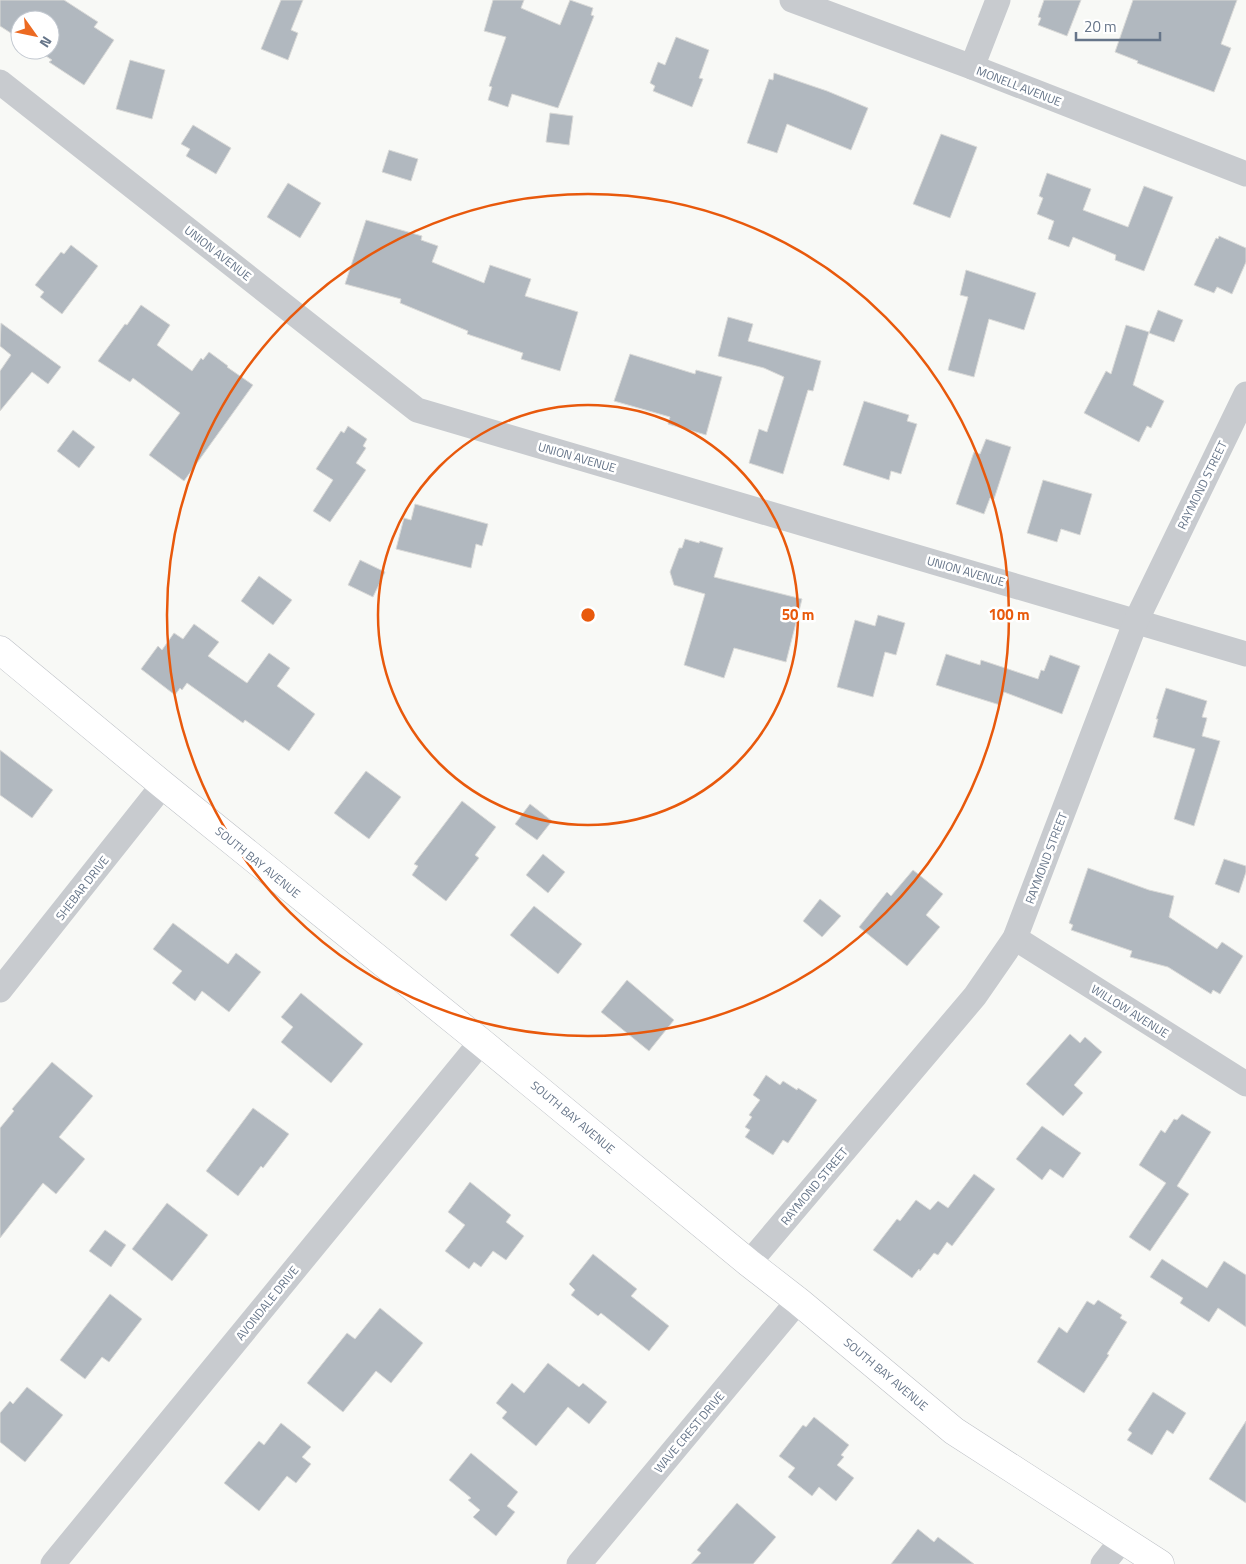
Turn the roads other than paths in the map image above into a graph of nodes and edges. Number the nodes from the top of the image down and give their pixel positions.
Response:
1 (792, 0) edge
2 (998, 0) edge
3 (972, 67) junction
4 (0, 82) edge
5 (1246, 174) edge
6 (1246, 394) edge
7 (1136, 622) junction
8 (0, 650) edge
9 (1246, 654) edge
10 (163, 785) junction
11 (1015, 938) junction
12 (0, 990) edge
13 (481, 1042) junction
14 (1246, 1084) edge
15 (749, 1264) junction
16 (798, 1301) junction
17 (1122, 1540) junction
18 (53, 1564) edge
19 (579, 1564) edge
20 (1103, 1564) edge
21 (1160, 1564) edge

1 - 3 street, MONELL AVENUE
2 - 3 street
3 - 5 street, MONELL AVENUE
4 - 7 street, UNION AVENUE
6 - 7 street, RAYMOND STREET
7 - 9 street, UNION AVENUE
7 - 11 street, RAYMOND STREET
8 - 10 street, SOUTH BAY AVENUE
10 - 12 street, SHEBAR DRIVE
10 - 13 street, SOUTH BAY AVENUE
11 - 14 street, WILLOW AVENUE
11 - 15 street, RAYMOND STREET
13 - 15 street, SOUTH BAY AVENUE
13 - 18 street, AVONDALE DRIVE
15 - 16 street, SOUTH BAY AVENUE
16 - 17 street, SOUTH BAY AVENUE
16 - 19 street, WAVE CREST DRIVE
17 - 20 street
17 - 21 street, SOUTH BAY AVENUE

